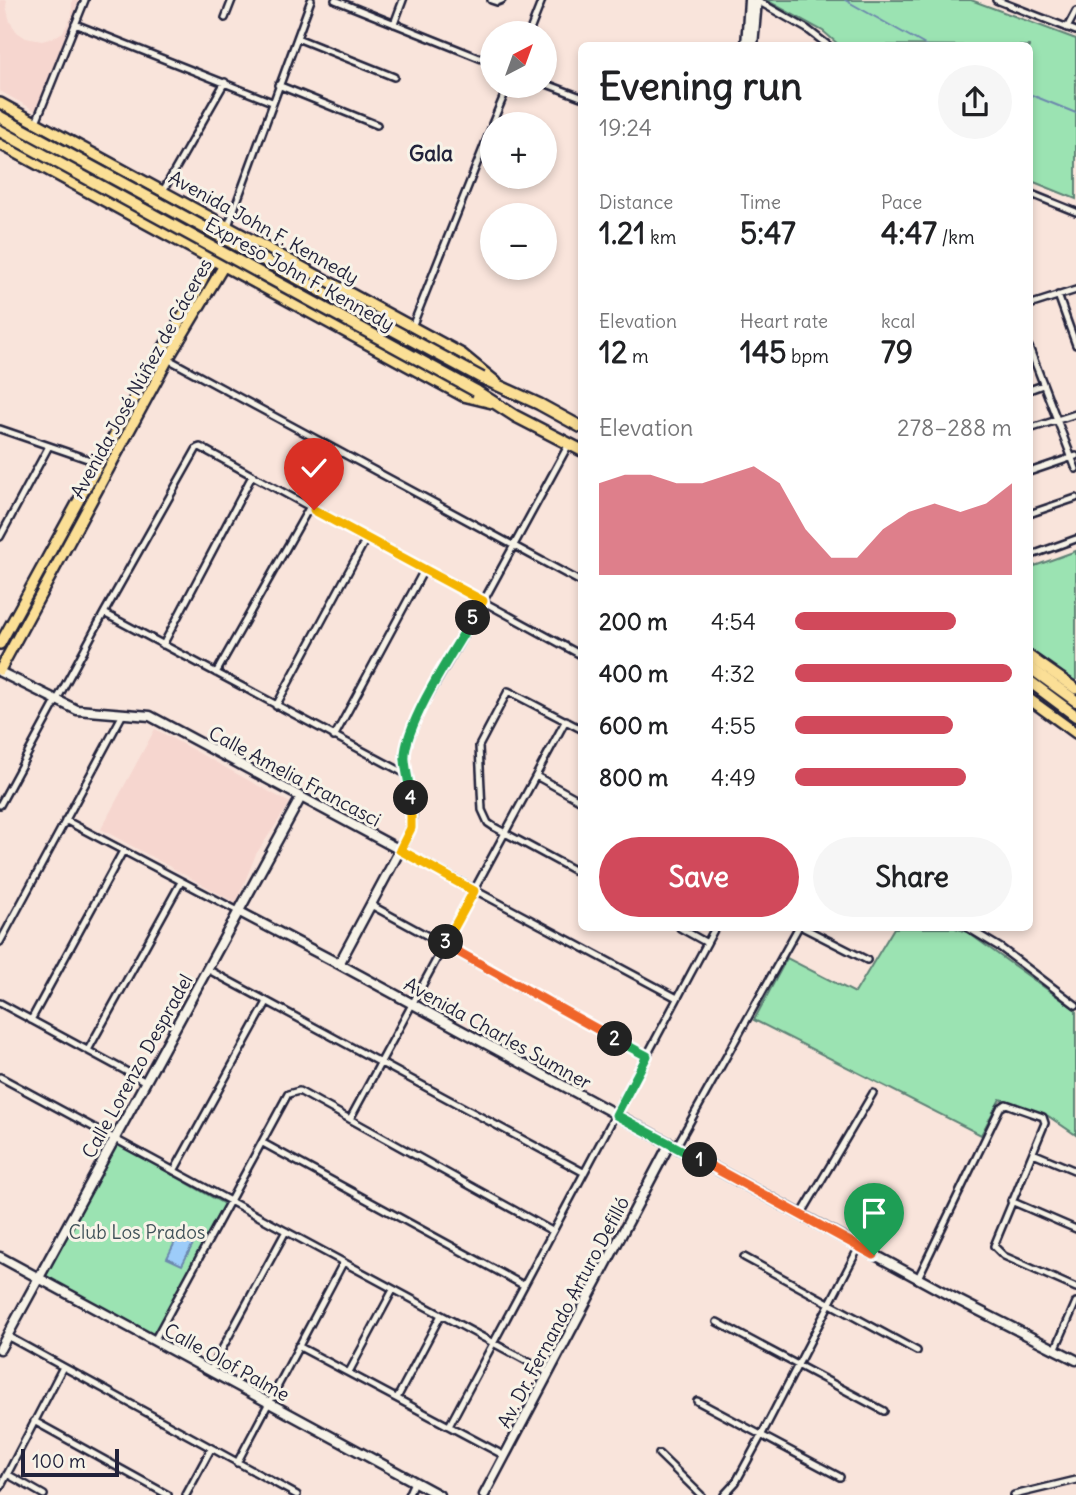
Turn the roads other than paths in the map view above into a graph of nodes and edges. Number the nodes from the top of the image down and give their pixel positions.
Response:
1 (85, 0) edge
2 (232, 0) edge
3 (312, 0) edge
4 (335, 0) edge
5 (403, 0) edge
6 (491, 0) edge
7 (502, 0) edge
8 (542, 0) edge
9 (749, 0) edge
10 (756, 0) edge
11 (996, 0) edge
12 (1076, 11) edge
13 (225, 18) dead end
14 (534, 21) edge
15 (75, 24) junction
16 (394, 24) junction
17 (1067, 28) junction
18 (1076, 32) edge
19 (297, 38) junction
20 (746, 42) edge
21 (753, 42) edge
22 (824, 42) edge
23 (480, 58) edge
24 (394, 77) dead end
25 (225, 82) junction
26 (278, 85) junction
27 (557, 88) edge
28 (578, 96) edge
29 (272, 102) junction
30 (0, 103) edge
31 (0, 117) edge
32 (36, 122) junction
33 (377, 125) dead end
34 (0, 131) edge
35 (0, 144) edge
36 (480, 155) edge
37 (163, 191) junction
38 (1033, 195) edge
39 (200, 211) junction
40 (1076, 212) edge
41 (228, 226) junction
42 (180, 242) junction
43 (269, 249) junction
44 (212, 260) junction
45 (225, 266) junction
46 (254, 282) junction
47 (1076, 290) edge
48 (1058, 295) junction
49 (1033, 304) edge
50 (412, 327) junction
51 (1076, 345) edge
52 (164, 357) junction
53 (1033, 359) edge
54 (1043, 385) junction
55 (1033, 389) edge
56 (506, 390) junction
57 (492, 402) junction
58 (1076, 414) edge
59 (1056, 419) junction
60 (578, 425) edge
61 (1033, 428) edge
62 (0, 429) edge
63 (569, 444) junction
64 (49, 446) junction
65 (578, 448) edge
66 (1074, 457) edge
67 (99, 463) junction
68 (1076, 469) edge
69 (1033, 470) edge
70 (251, 475) junction
71 (1076, 498) edge
72 (309, 508) junction
73 (1033, 512) edge
74 (0, 537) edge
75 (366, 539) junction
76 (1076, 539) edge
77 (513, 546) junction
78 (1033, 555) edge
79 (424, 570) junction
80 (578, 580) edge
81 (483, 601) junction
82 (104, 613) junction
83 (0, 644) edge
84 (163, 645) junction
85 (578, 653) edge
86 (1033, 659) edge
87 (1033, 670) edge
88 (0, 671) edge
89 (216, 673) junction
90 (1033, 684) edge
91 (1076, 689) edge
92 (57, 701) junction
93 (1076, 701) edge
94 (1033, 702) edge
95 (276, 706) junction
96 (124, 713) junction
97 (1076, 716) edge
98 (566, 720) junction
99 (578, 727) edge
100 (1076, 733) edge
101 (334, 737) junction
102 (408, 775) junction
103 (536, 776) junction
104 (301, 797) junction
105 (578, 799) edge
106 (0, 806) edge
107 (65, 820) junction
108 (505, 832) junction
109 (400, 850) junction
110 (123, 851) junction
111 (578, 872) edge
112 (181, 882) junction
113 (474, 891) junction
114 (371, 905) junction
115 (238, 912) junction
116 (685, 931) edge
117 (714, 931) edge
118 (795, 931) edge
119 (810, 931) edge
120 (973, 931) edge
121 (0, 942) edge
122 (707, 943) junction
123 (444, 944) junction
124 (867, 960) dead end
125 (339, 964) junction
126 (207, 969) junction
127 (677, 998) junction
128 (267, 1002) junction
129 (0, 1003) edge
130 (412, 1004) junction
131 (1076, 1004) edge
132 (31, 1020) junction
133 (88, 1050) junction
134 (647, 1056) junction
135 (380, 1064) junction
136 (1, 1079) edge
137 (146, 1082) junction
138 (873, 1093) dead end
139 (616, 1115) junction
140 (350, 1119) junction
141 (115, 1138) junction
142 (263, 1143) junction
143 (673, 1145) junction
144 (1032, 1153) junction
145 (174, 1171) junction
146 (1076, 1171) edge
147 (583, 1172) junction
148 (231, 1200) junction
149 (1012, 1201) junction
150 (802, 1215) junction
151 (1076, 1230) edge
152 (286, 1231) junction
153 (552, 1231) junction
154 (859, 1247) junction
155 (0, 1257) edge
156 (744, 1257) dead end
157 (343, 1263) junction
158 (39, 1278) junction
159 (918, 1278) junction
160 (523, 1285) junction
161 (1076, 1288) edge
162 (393, 1290) junction
163 (1076, 1302) edge
164 (829, 1303) junction
165 (441, 1315) junction
166 (717, 1322) dead end
167 (7, 1336) junction
168 (154, 1341) junction
169 (492, 1342) junction
170 (299, 1346) junction
171 (0, 1349) edge
172 (1055, 1350) junction
173 (917, 1351) dead end
174 (1076, 1360) edge
175 (796, 1364) junction
176 (63, 1367) junction
177 (210, 1371) junction
178 (349, 1372) junction
179 (549, 1373) junction
180 (397, 1398) junction
181 (697, 1401) dead end
182 (269, 1404) junction
183 (884, 1411) dead end
184 (34, 1421) junction
185 (449, 1426) junction
186 (761, 1436) junction
187 (211, 1449) junction
188 (659, 1454) dead end
189 (505, 1456) junction
190 (237, 1463) junction
191 (7, 1474) junction
192 (840, 1477) dead end
193 (1076, 1480) edge
194 (414, 1482) junction
195 (0, 1488) edge
196 (44, 1495) edge
197 (168, 1495) edge
198 (186, 1495) edge
199 (297, 1495) edge
200 (408, 1495) edge
201 (439, 1495) edge
202 (484, 1495) edge
203 (701, 1495) edge
204 (724, 1495) edge
205 (1014, 1495) edge

1 - 15 street
2 - 13 street
3 - 19 street
4 - 16 street
5 - 16 street
6 - 7 street
8 - 14 street
9 - 20 street
10 - 21 street
10 - 22 street
11 - 17 street
12 - 17 street
15 - 25 street
15 - 32 street
16 - 23 street
17 - 18 street
19 - 24 street
19 - 26 street
25 - 29 street
25 - 37 street
26 - 29 street
26 - 33 street
27 - 28 street
29 - 41 street
30 - 32 main road, Avenida John F. Kennedy
31 - 56 highway, Expreso John F. Kennedy, bridge
32 - 37 main road, Avenida John F. Kennedy
34 - 57 highway, Expreso John F. Kennedy, bridge
35 - 42 main road
36 - 50 street
37 - 39 main road, Avenida John F. Kennedy
38 - 40 street
39 - 41 main road, Avenida John F. Kennedy
39 - 42 main road
41 - 43 main road, Avenida John F. Kennedy
41 - 44 main road, Avenida José Núñez de Cáceres
41 - 45 main road, Avenida José Núñez de Cáceres
42 - 44 main road
43 - 46 main road
43 - 50 main road, Avenida John F. Kennedy
44 - 45 main road
44 - 52 main road, Avenida José Núñez de Cáceres
45 - 46 main road
45 - 52 main road, Avenida José Núñez de Cáceres
46 - 57 main road
47 - 48 street
48 - 49 street
48 - 51 street
50 - 56 main road, Avenida John F. Kennedy
52 - 67 main road, Avenida José Núñez de Cáceres
52 - 77 street
52 - 88 main road, Avenida José Núñez de Cáceres
53 - 54 street
54 - 55 street
54 - 59 street
56 - 60 highway, Expreso John F. Kennedy
57 - 63 highway, Expreso John F. Kennedy
58 - 59 street
59 - 61 street
59 - 66 street
62 - 64 street
63 - 65 highway, Expreso John F. Kennedy
63 - 77 street
64 - 67 street
64 - 74 street
66 - 68 street
66 - 69 street
67 - 83 main road, Avenida José Núñez de Cáceres
70 - 72 street
70 - 82 street
70 - 84 street
71 - 73 street
72 - 75 street
72 - 89 street
75 - 79 street
75 - 95 street
76 - 78 street
77 - 80 street
77 - 81 street
79 - 81 street
79 - 101 street
81 - 85 street
81 - 102 street
82 - 84 street
82 - 92 street
84 - 89 street
86 - 91 main road
87 - 93 highway
88 - 92 street, Calle Amelia Francasci
89 - 95 street
90 - 97 highway
92 - 96 street, Calle Amelia Francasci
92 - 106 street
94 - 100 main road
95 - 101 street
96 - 104 street, Calle Amelia Francasci
96 - 107 street
98 - 99 street
98 - 103 street
98 - 108 street
101 - 102 street
102 - 109 street
103 - 105 street
103 - 108 street
104 - 109 street, Calle Amelia Francasci
104 - 115 street, Calle Lorenzo Despradel
107 - 110 street
107 - 121 street
108 - 111 street
108 - 113 street
109 - 113 street, Calle Amelia Francasci
109 - 114 street
110 - 112 street
110 - 132 street
112 - 115 street
112 - 133 street
113 - 123 street
113 - 127 street, Calle Amelia Francasci
114 - 123 street
114 - 125 street
115 - 125 street, Avenida Charles Sumner
115 - 126 street, Calle Lorenzo Despradel
116 - 122 street
117 - 122 street
118 - 143 street, Av. Dr. Fernando Arturo Defilló
119 - 124 street
120 - 131 street
122 - 127 street
123 - 130 street
123 - 134 street
125 - 130 street, Avenida Charles Sumner
126 - 128 street
126 - 137 street, Calle Lorenzo Despradel
127 - 134 street
128 - 135 street
128 - 145 street
129 - 132 street
130 - 135 street
130 - 139 street, Avenida Charles Sumner
132 - 133 street
133 - 137 street
134 - 139 street
135 - 140 street
135 - 147 street
136 - 141 street
137 - 141 street, Calle Lorenzo Despradel
138 - 150 street
139 - 143 street, Avenida Charles Sumner
139 - 147 street
140 - 142 street
140 - 153 street
141 - 145 street
141 - 158 street, Calle Lorenzo Despradel
142 - 148 street
142 - 160 street
143 - 150 street, Avenida Charles Sumner
143 - 179 street, Av. Dr. Fernando Arturo Defilló
144 - 146 street
144 - 149 street
144 - 159 street
145 - 148 street
147 - 153 street
148 - 152 street
148 - 168 street
149 - 151 street
149 - 161 street
150 - 154 street, Avenida Charles Sumner
152 - 157 street
152 - 177 street
153 - 160 street
154 - 159 street, Avenida Charles Sumner
154 - 164 street
155 - 158 street, Calle Olof Palme
156 - 164 street
157 - 162 street
157 - 170 street
158 - 167 street, Calle Lorenzo Despradel
158 - 168 street, Calle Olof Palme
159 - 172 street, Avenida Charles Sumner
160 - 169 street
162 - 165 street
162 - 178 street
163 - 172 street
164 - 173 street
164 - 175 street
165 - 169 street
165 - 180 street
166 - 175 street
167 - 171 street, Calle Lorenzo Despradel
167 - 176 street
168 - 177 street, Calle Olof Palme
169 - 179 street
169 - 185 street
170 - 178 street
170 - 182 street
172 - 174 street, Avenida Charles Sumner
175 - 183 street
175 - 186 street
176 - 184 street
176 - 187 street
177 - 182 street, Calle Olof Palme
178 - 180 street
179 - 189 street, Av. Dr. Fernando Arturo Defilló
180 - 185 street
181 - 186 street
182 - 190 street
182 - 194 street, Calle Olof Palme
184 - 191 street
184 - 197 street
185 - 189 street
186 - 192 street
186 - 204 street
187 - 190 street
187 - 198 street
188 - 203 street
189 - 202 street, Av. Dr. Fernando Arturo Defilló
190 - 199 street
191 - 195 street
191 - 196 street
193 - 205 street
194 - 200 street
194 - 201 street, Calle Olof Palme

